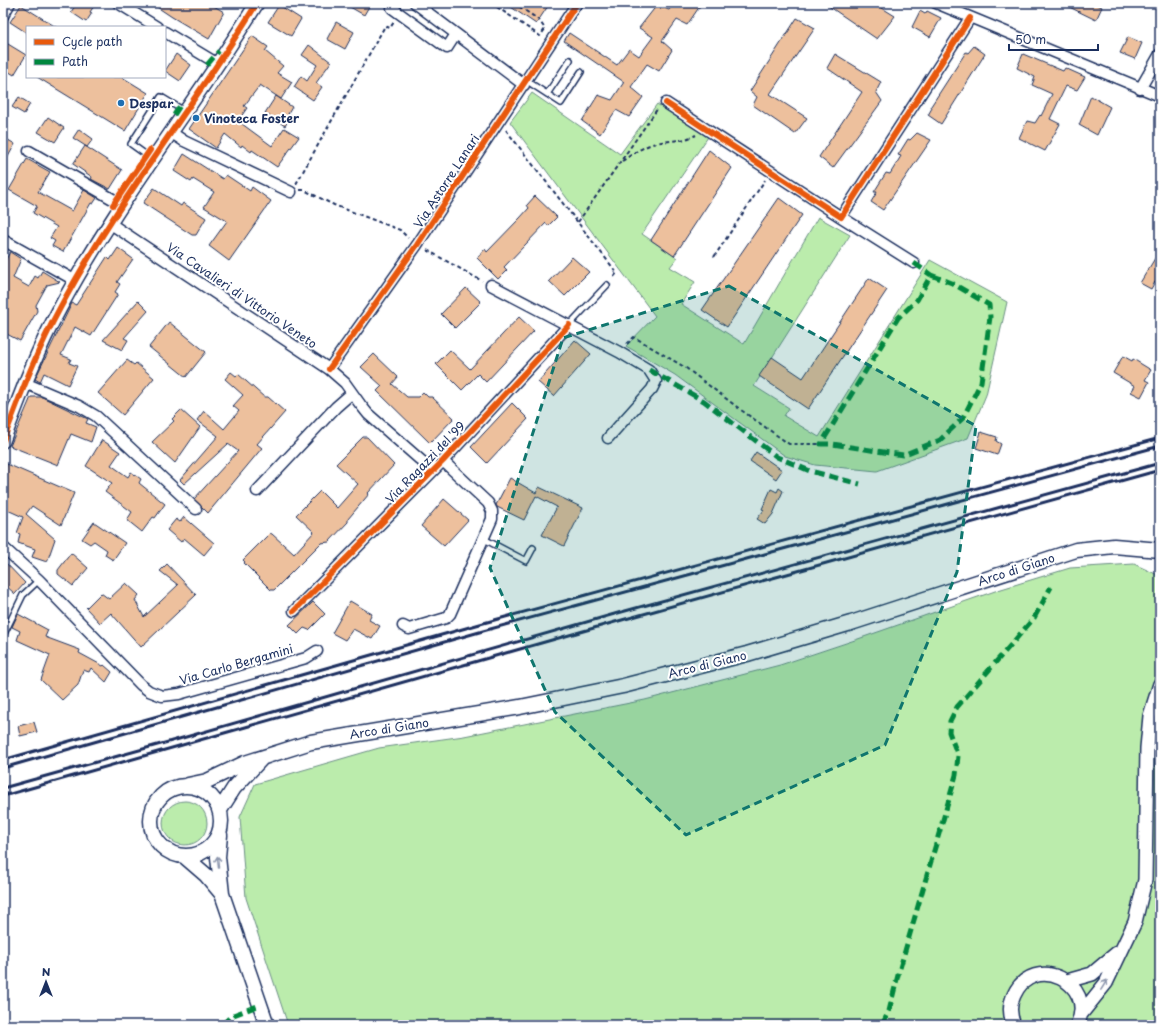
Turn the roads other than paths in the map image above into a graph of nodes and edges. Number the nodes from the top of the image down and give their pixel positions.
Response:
1 (10, 3) edge
2 (118, 3) edge
3 (257, 3) edge
4 (396, 3) edge
5 (415, 3) edge
6 (577, 3) edge
7 (936, 3) edge
8 (3, 16) edge
9 (970, 18) junction
10 (156, 26) edge
11 (166, 33) edge
12 (456, 34) junction
13 (1160, 54) edge
14 (570, 60) dead end
15 (218, 64) junction
16 (581, 72) dead end
17 (525, 83) junction
18 (1140, 89) junction
19 (547, 94) junction
20 (1160, 96) edge
21 (666, 102) road end
22 (186, 112) junction
23 (172, 133) junction
24 (29, 151) dead end
25 (153, 159) junction
26 (291, 192) road end
27 (123, 205) junction
28 (841, 217) junction
29 (111, 224) junction
30 (3, 240) edge
31 (914, 264) dead end
32 (76, 281) junction
33 (490, 285) road end
34 (607, 285) road end
35 (569, 325) junction
36 (329, 369) junction
37 (25, 383) junction
38 (352, 393) junction
39 (608, 438) dead end
40 (3, 441) edge
41 (443, 461) junction
42 (433, 470) junction
43 (257, 491) dead end
44 (196, 509) dead end
45 (484, 539) junction
46 (3, 547) edge
47 (533, 548) dead end
48 (1146, 549) junction
49 (1160, 550) edge
50 (1160, 556) edge
51 (39, 580) junction
52 (294, 610) dead end
53 (403, 626) dead end
54 (3, 636) edge
55 (318, 651) dead end
56 (1160, 684) edge
57 (261, 759) junction
58 (188, 785) junction
59 (220, 810) junction
60 (220, 831) junction
61 (184, 856) junction
62 (222, 894) junction
63 (1120, 951) junction
64 (1067, 981) junction
65 (1079, 1020) edge
66 (267, 1025) edge
67 (1014, 1025) edge

1 - 8 street
2 - 10 street
3 - 15 street
4 - 12 street
5 - 12 street
6 - 17 street, Via Astorre Lanari
7 - 9 street
9 - 18 street
9 - 28 street
11 - 15 street
12 - 17 street
13 - 18 street
14 - 19 lane
15 - 22 street
16 - 19 lane
17 - 19 lane
17 - 36 street, Via Astorre Lanari
18 - 20 street
21 - 28 street
22 - 23 street
22 - 25 lane
23 - 25 street
23 - 26 street
24 - 27 street
25 - 27 street
27 - 29 street
28 - 31 street
29 - 32 street
29 - 36 street, Via Cavalieri di Vittorio Veneto
30 - 32 street
32 - 37 street
33 - 35 street
34 - 35 lane, Via Ragazzi del '99
35 - 39 street
35 - 41 street, Via Ragazzi del '99
36 - 38 street, Via Cavalieri di Vittorio Veneto
37 - 40 street
37 - 44 street
38 - 42 street, Via Cavalieri di Vittorio Veneto
38 - 43 street
41 - 42 street, Via Ragazzi del '99
41 - 45 street, Via Ragazzi del '99
42 - 52 street, Via Ragazzi del '99
45 - 47 lane
45 - 53 street, Via Ragazzi del '99
46 - 51 street, Via Carlo Bergamini
48 - 49 main road, Arco di Giano
48 - 50 main road, Arco di Giano
48 - 57 main road, Arco di Giano
51 - 54 lane
51 - 55 street, Via Carlo Bergamini
56 - 63 street
57 - 58 main road, Arco di Giano
57 - 59 main road, Arco di Giano
58 - 59 main road
58 - 61 main road
59 - 60 main road
60 - 61 main road
62 -> 60 main road
61 - 62 main road
62 - 66 main road
63 - 64 street
65 -> 63 street
64 - 65 street
64 - 67 street

